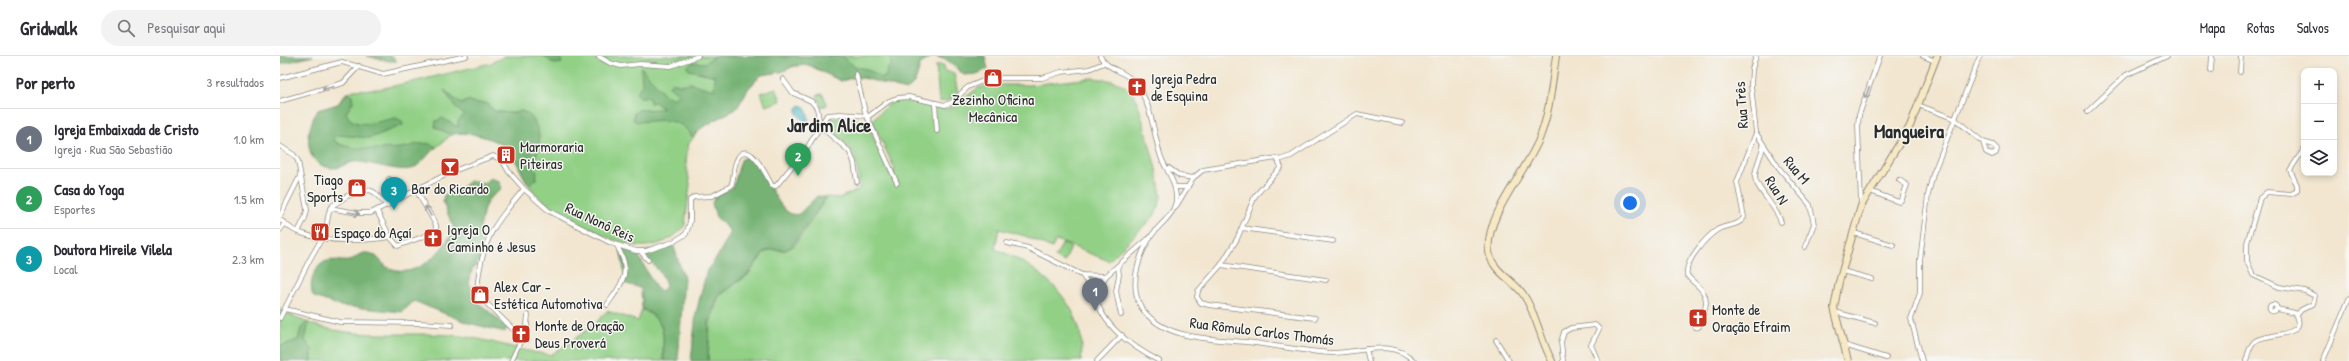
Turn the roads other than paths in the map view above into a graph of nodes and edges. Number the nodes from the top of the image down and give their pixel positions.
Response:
1 (466, 56) edge
2 (598, 56) edge
3 (698, 56) edge
4 (1100, 56) edge
5 (1556, 56) edge
6 (1756, 56) edge
7 (1880, 56) edge
8 (1923, 56) edge
9 (1980, 56) edge
10 (2167, 56) edge
11 (2212, 56) edge
12 (2241, 56) edge
13 (1936, 58) edge
14 (1104, 63) junction
15 (359, 66) junction
16 (2211, 70) dead end
17 (2240, 72) dead end
18 (856, 74) dead end
19 (280, 78) edge
20 (783, 79) dead end
21 (280, 101) edge
22 (935, 104) junction
23 (1918, 105) junction
24 (2087, 112) dead end
25 (866, 117) junction
26 (1954, 119) junction
27 (1402, 123) dead end
28 (820, 126) junction
29 (937, 131) dead end
30 (1756, 133) junction
31 (1982, 142) dead end
32 (280, 146) edge
33 (1763, 146) junction
34 (2301, 154) edge
35 (1279, 160) junction
36 (1166, 165) junction
37 (300, 175) junction
38 (1180, 176) junction
39 (1193, 178) junction
40 (389, 179) dead end
41 (1172, 179) junction
42 (1899, 180) dead end
43 (857, 182) dead end
44 (897, 182) dead end
45 (1188, 187) junction
46 (1175, 188) junction
47 (524, 189) junction
48 (416, 190) junction
49 (1870, 191) junction
50 (401, 198) junction
51 (387, 206) junction
52 (1862, 206) junction
53 (330, 208) junction
54 (1174, 208) junction
55 (377, 211) junction
56 (280, 216) edge
57 (280, 220) edge
58 (1781, 222) dead end
59 (285, 223) junction
60 (1242, 228) junction
61 (281, 229) edge
62 (298, 232) junction
63 (1854, 233) junction
64 (280, 234) edge
65 (390, 237) junction
66 (323, 238) junction
67 (1150, 238) junction
68 (1333, 241) dead end
69 (1008, 243) dead end
70 (617, 245) junction
71 (1893, 245) dead end
72 (1805, 247) dead end
73 (641, 252) junction
74 (648, 260) dead end
75 (1221, 265) junction
76 (1118, 266) junction
77 (1842, 271) junction
78 (1082, 275) junction
79 (1106, 276) junction
80 (1872, 279) dead end
81 (1326, 280) dead end
82 (1095, 294) junction
83 (2349, 299) edge
84 (607, 305) dead end
85 (285, 309) junction
86 (2277, 309) dead end
87 (1835, 312) junction
88 (528, 315) dead end
89 (1121, 315) dead end
90 (2297, 315) junction
91 (280, 318) edge
92 (1315, 318) dead end
93 (1698, 323) dead end
94 (1875, 323) dead end
95 (452, 325) dead end
96 (1122, 335) junction
97 (521, 340) junction
98 (1496, 340) dead end
99 (1844, 345) junction
100 (1366, 349) junction
101 (1886, 358) dead end
102 (511, 361) edge
103 (1097, 361) edge
104 (1159, 361) edge
105 (1369, 361) edge
106 (1414, 361) edge
107 (1508, 361) edge
108 (1514, 361) edge
109 (1552, 361) edge
110 (1563, 361) edge
111 (1598, 361) edge
112 (1848, 361) edge
113 (1922, 361) edge
114 (2246, 361) edge
115 (2322, 361) edge

1 - 15 street
2 - 3 street
4 - 14 street
5 - 109 street
6 - 30 street, Rua Três
7 -> 52 street
8 - 13 street
9 - 26 street
10 - 24 street
11 - 16 street
12 - 17 street
13 - 23 street
14 - 22 street
14 - 36 street
15 - 19 street
15 -> 21 street
18 - 25 street
20 - 28 street
22 - 25 street
22 - 29 street
23 - 26 street
23 - 49 street
25 - 28 street
25 - 44 street
26 - 31 street
26 - 113 street
27 - 35 street
28 - 43 street
28 - 73 street, Rua Nonô Reis
30 - 33 street, Rua M
30 - 93 street, Rua Três
32 - 37 street
33 - 58 street, Rua N
33 - 72 street, Rua M
34 - 90 street
35 - 39 street
35 - 60 street
36 - 38 street
36 - 41 street
37 - 56 street
37 - 62 street
38 - 39 street
38 - 41 street
39 - 45 street, Rua Rômulo Carlos Thomás
40 - 50 street
41 - 46 street
42 - 49 street
45 - 46 street
45 - 54 street, Rua Rômulo Carlos Thomás
46 - 54 street
47 - 48 street, Rua Nonô Reis
47 - 70 street, Rua Nonô Reis
47 - 97 street
48 - 50 street, Rua Nonô Reis
65 -> 48 street
49 - 52 street
50 - 51 street, Rua Nonô Reis
51 - 53 street
51 - 55 street, Rua Nonô Reis
52 - 63 street
53 -> 55 street
53 - 66 street
54 - 67 street, Rua Rômulo Carlos Thomás
55 - 65 street
57 - 59 street
59 - 61 street
59 - 62 street
60 - 68 street
60 - 75 street
61 - 64 street
62 - 66 street
63 - 71 street
63 - 77 street
65 - 66 street
66 - 85 street
67 - 76 street
67 - 100 street, Rua Rômulo Carlos Thomás
69 - 78 street
70 - 73 street, Rua Nonô Reis
70 - 84 street
73 - 74 street
75 - 81 street
75 - 92 street
76 - 79 street
76 - 89 street
77 - 80 street
77 - 87 street
78 - 79 street
78 - 82 street
79 - 82 street
82 - 96 street
83 - 115 street
85 - 91 street
85 - 95 street
86 - 90 street
87 - 94 street
87 - 99 street
88 - 97 street
90 - 114 street
96 - 103 street
96 - 104 street
97 - 102 street
98 - 107 street
99 - 101 street
99 - 112 street
100 - 105 street
100 - 106 street, Rua Rômulo Carlos Thomás
107 - 108 street
110 - 111 street

